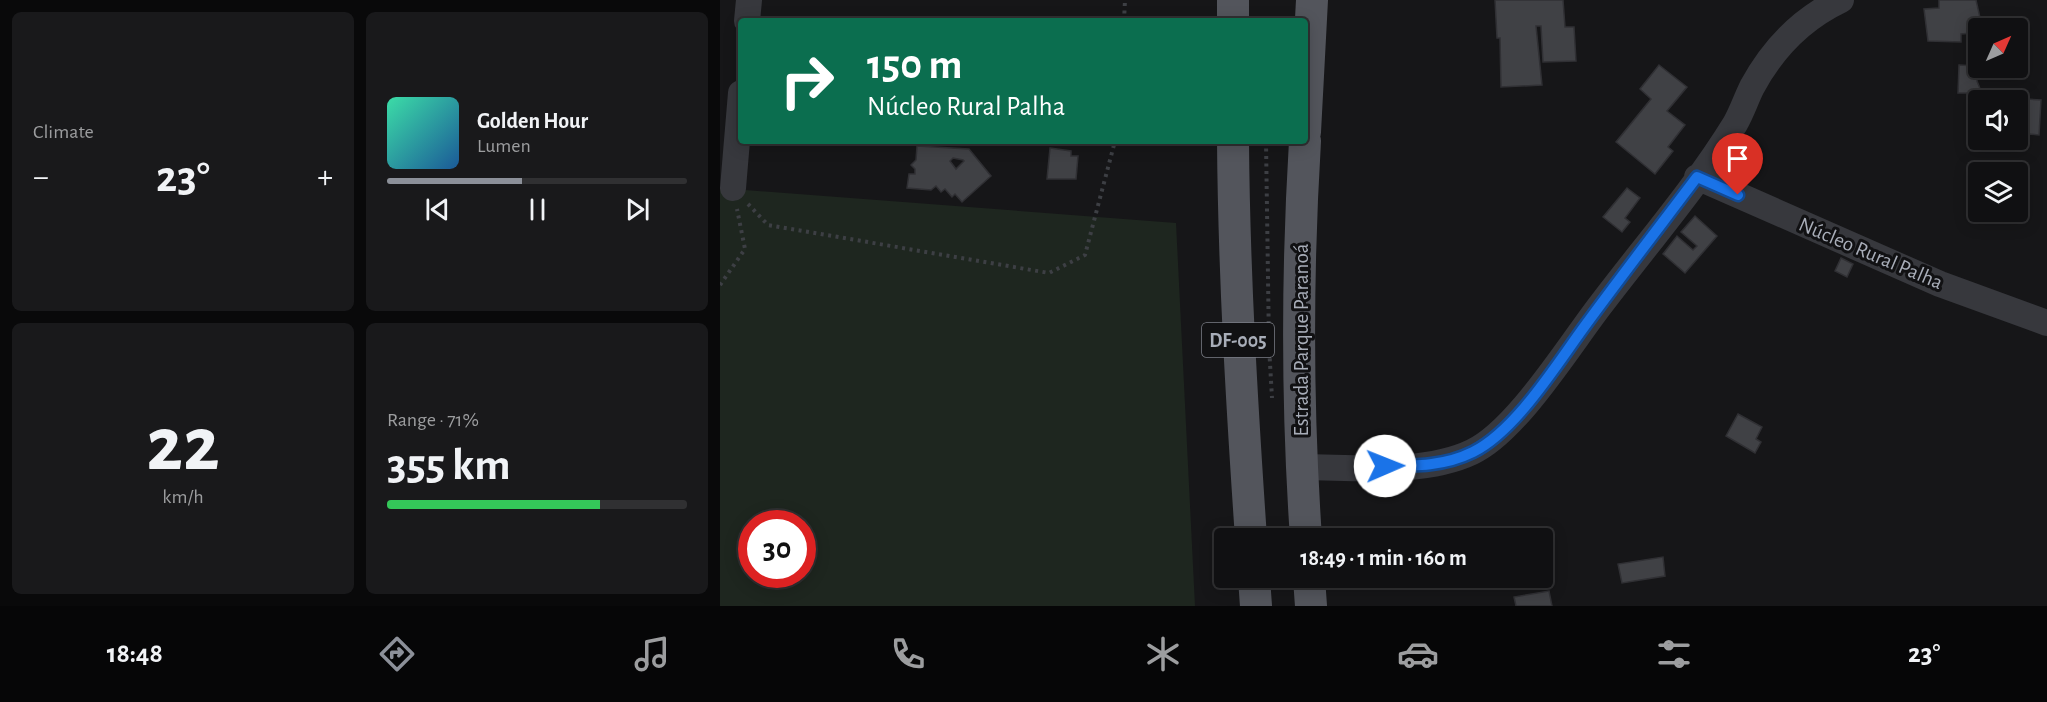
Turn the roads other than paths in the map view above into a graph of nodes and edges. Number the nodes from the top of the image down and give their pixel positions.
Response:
1 (749, 0) edge
2 (1233, 0) edge
3 (1312, 0) edge
4 (1841, 0) edge
5 (747, 18) edge
6 (1233, 18) edge
7 (1308, 75) edge
8 (738, 129) edge
9 (1233, 144) edge
10 (1305, 144) edge
11 (1697, 177) junction
12 (733, 188) road end
13 (2047, 324) edge
14 (1301, 467) junction
15 (1250, 528) edge
16 (1305, 528) edge
17 (1255, 588) edge
18 (1310, 588) edge
19 (1256, 606) edge
20 (1311, 606) edge

1 - 5 street
2 - 6 main road
3 - 7 main road
4 - 11 street
8 - 12 street
9 - 15 main road, DF-005
10 - 14 main road, Estrada Parque Paranoá / DF-005
11 - 13 street, Núcleo Rural Palha
11 - 14 street
14 - 16 main road, Estrada Parque Paranoá / DF-005
17 - 19 main road
18 - 20 main road

